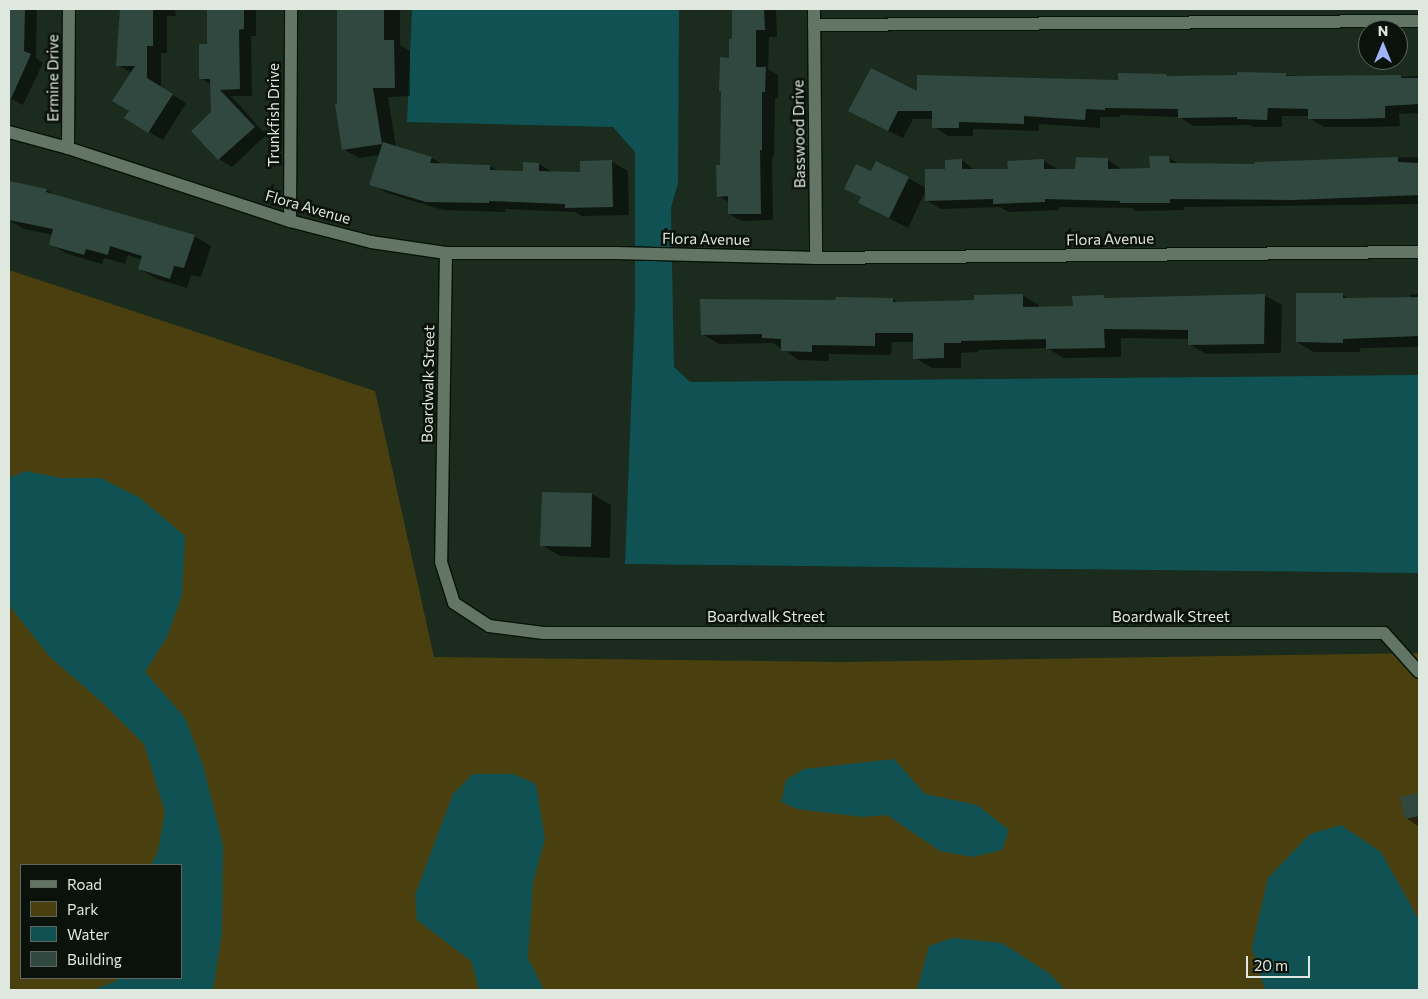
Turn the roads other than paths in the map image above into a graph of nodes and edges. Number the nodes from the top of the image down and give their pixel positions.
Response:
1 (69, 9) edge
2 (291, 9) edge
3 (814, 9) edge
4 (1419, 21) edge
5 (814, 25) junction
6 (9, 132) edge
7 (68, 148) junction
8 (290, 220) junction
9 (1419, 252) edge
10 (446, 253) junction
11 (816, 258) junction
12 (1419, 672) edge

1 - 7 street, Ermine Drive
2 - 8 street, Trunkfish Drive
3 - 5 street, Basswood Drive
4 - 5 street
5 - 11 street, Basswood Drive
6 - 7 street, Flora Avenue
7 - 8 street, Flora Avenue
8 - 10 street, Flora Avenue
9 - 11 street, Flora Avenue
10 - 11 street, Flora Avenue
10 - 12 street, Boardwalk Street

